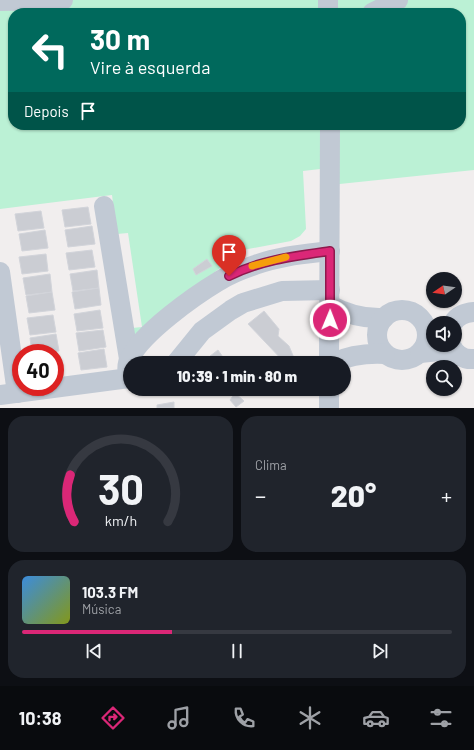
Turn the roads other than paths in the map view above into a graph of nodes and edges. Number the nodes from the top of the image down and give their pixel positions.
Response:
1 (63, 0) edge
2 (398, 0) edge
3 (0, 1) edge
4 (382, 8) edge
5 (330, 130) edge
6 (104, 206) dead end
7 (330, 251) junction
8 (0, 272) edge
9 (330, 298) junction
10 (474, 312) edge
11 (459, 316) edge
12 (384, 318) junction
13 (426, 322) edge
14 (426, 342) edge
15 (420, 352) junction
16 (460, 353) edge
17 (386, 354) junction
18 (127, 356) edge
19 (134, 356) edge
20 (182, 356) edge
21 (329, 356) edge
22 (351, 357) edge
23 (123, 373) edge
24 (8, 394) edge
25 (329, 396) edge
26 (329, 408) edge

1 - 3 street
2 - 4 street
5 - 7 street
6 - 18 street
7 - 9 street
7 - 19 street
8 - 24 street
9 - 12 street
9 - 20 street
9 - 21 street
10 - 11 street
12 - 13 street
12 - 17 street
14 - 15 street
15 - 16 street
15 - 17 street
17 - 22 street
23 - 24 street
25 - 26 street

